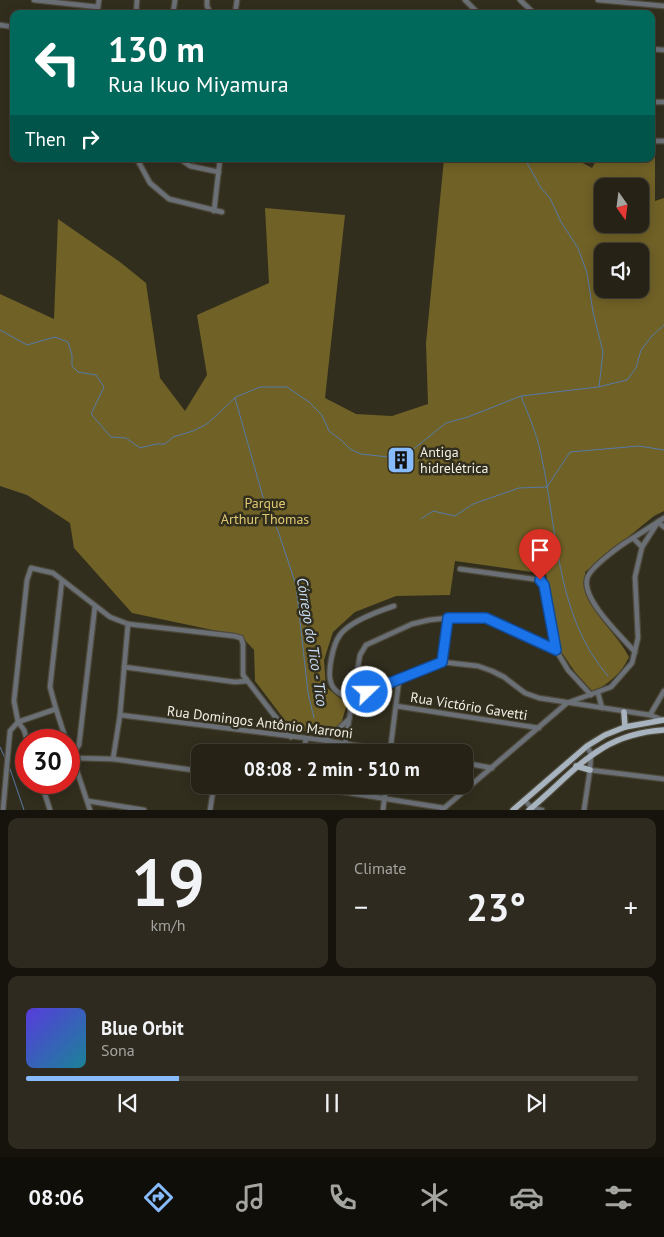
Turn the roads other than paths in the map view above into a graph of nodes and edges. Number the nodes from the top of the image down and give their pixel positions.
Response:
1 (34, 0) edge
2 (99, 0) edge
3 (520, 0) edge
4 (598, 0) edge
5 (466, 1) edge
6 (664, 6) edge
7 (98, 7) junction
8 (98, 10) edge
9 (475, 10) edge
10 (531, 10) edge
11 (140, 162) edge
12 (184, 162) edge
13 (220, 162) edge
14 (219, 172) junction
15 (214, 211) junction
16 (222, 212) dead end
17 (664, 518) edge
18 (658, 522) junction
19 (664, 527) edge
20 (633, 538) junction
21 (642, 547) junction
22 (460, 569) dead end
23 (62, 580) junction
24 (95, 606) junction
25 (394, 606) dead end
26 (448, 618) junction
27 (128, 624) junction
28 (556, 650) junction
29 (635, 652) junction
30 (442, 662) junction
31 (124, 667) junction
32 (398, 680) junction
33 (247, 681) junction
34 (664, 691) edge
35 (598, 692) junction
36 (591, 695) junction
37 (352, 698) junction
38 (567, 703) junction
39 (396, 706) junction
40 (602, 708) junction
41 (56, 709) junction
42 (624, 712) junction
43 (120, 715) junction
44 (650, 715) junction
45 (349, 720) junction
46 (664, 720) edge
47 (18, 722) junction
48 (625, 727) junction
49 (539, 728) junction
50 (23, 729) edge
51 (62, 729) edge
52 (664, 730) edge
53 (80, 736) edge
54 (291, 737) junction
55 (306, 738) junction
56 (322, 740) junction
57 (305, 744) edge
58 (345, 744) joint
59 (391, 744) edge
60 (588, 746) junction
61 (591, 754) junction
62 (80, 757) edge
63 (113, 759) junction
64 (473, 764) edge
65 (576, 766) junction
66 (492, 768) junction
67 (191, 770) edge
68 (590, 770) junction
69 (80, 778) edge
70 (664, 779) edge
71 (45, 794) edge
72 (213, 794) edge
73 (359, 794) edge
74 (385, 794) edge
75 (385, 798) junction
76 (88, 800) junction
77 (525, 800) junction
78 (443, 809) edge
79 (530, 809) edge
80 (3, 810) edge
81 (50, 810) edge
82 (90, 810) edge
83 (144, 810) edge
84 (210, 810) edge
85 (383, 810) edge
86 (513, 810) edge
87 (542, 810) edge
88 (584, 810) edge

1 - 7 street
2 - 7 street
3 - 10 street
4 - 6 street
5 - 9 street
7 - 8 street
11 - 15 street
12 - 14 street
13 - 14 street
14 - 15 street
15 - 16 street
17 - 18 street
18 - 19 street
18 - 20 street
18 - 21 street
20 - 21 street
20 - 29 street
21 - 29 street
22 - 28 street
23 - 24 street
23 - 41 street
23 - 47 street
24 - 27 street
24 - 53 street
25 - 37 street
26 - 28 street
26 - 30 street
26 - 37 street
27 - 31 street
27 - 33 street
28 - 36 street
29 - 35 street
30 - 32 street
30 - 38 street
31 - 33 street
31 - 43 street
32 - 37 street
32 - 39 street
33 - 54 street
34 - 44 street
35 - 36 street
35 - 40 street
36 - 38 street
37 - 45 street
38 - 40 street
38 - 49 street
39 - 49 street, Rua Victório Gavetti
39 - 59 street
40 - 42 street
41 - 47 street
41 - 51 street
42 - 44 street
42 - 48 main road
43 - 54 street, Rua Domingos Antônio Marroni
43 - 63 street
44 - 46 street
45 - 56 street
45 - 58 street
46 - 48 main road
47 - 50 street
47 - 80 street
48 - 60 main road
49 - 66 street
52 - 61 main road
54 - 55 street, Rua Domingos Antônio Marroni
55 - 56 street, Rua Domingos Antônio Marroni
55 - 57 street
56 - 58 street, Rua Domingos Antônio Marroni
60 - 61 street
60 - 77 main road
61 - 65 main road
61 - 68 street
62 - 63 street
63 - 67 street
64 - 66 street
65 - 68 main road
65 - 79 main road
66 - 78 street
68 - 70 street
68 - 88 street
69 - 76 street
71 - 81 street
72 - 84 street
73 - 75 street
74 - 75 street
75 - 78 street
75 - 85 street
76 - 82 street
76 - 83 street
77 - 79 street
77 - 86 main road
79 - 87 street

